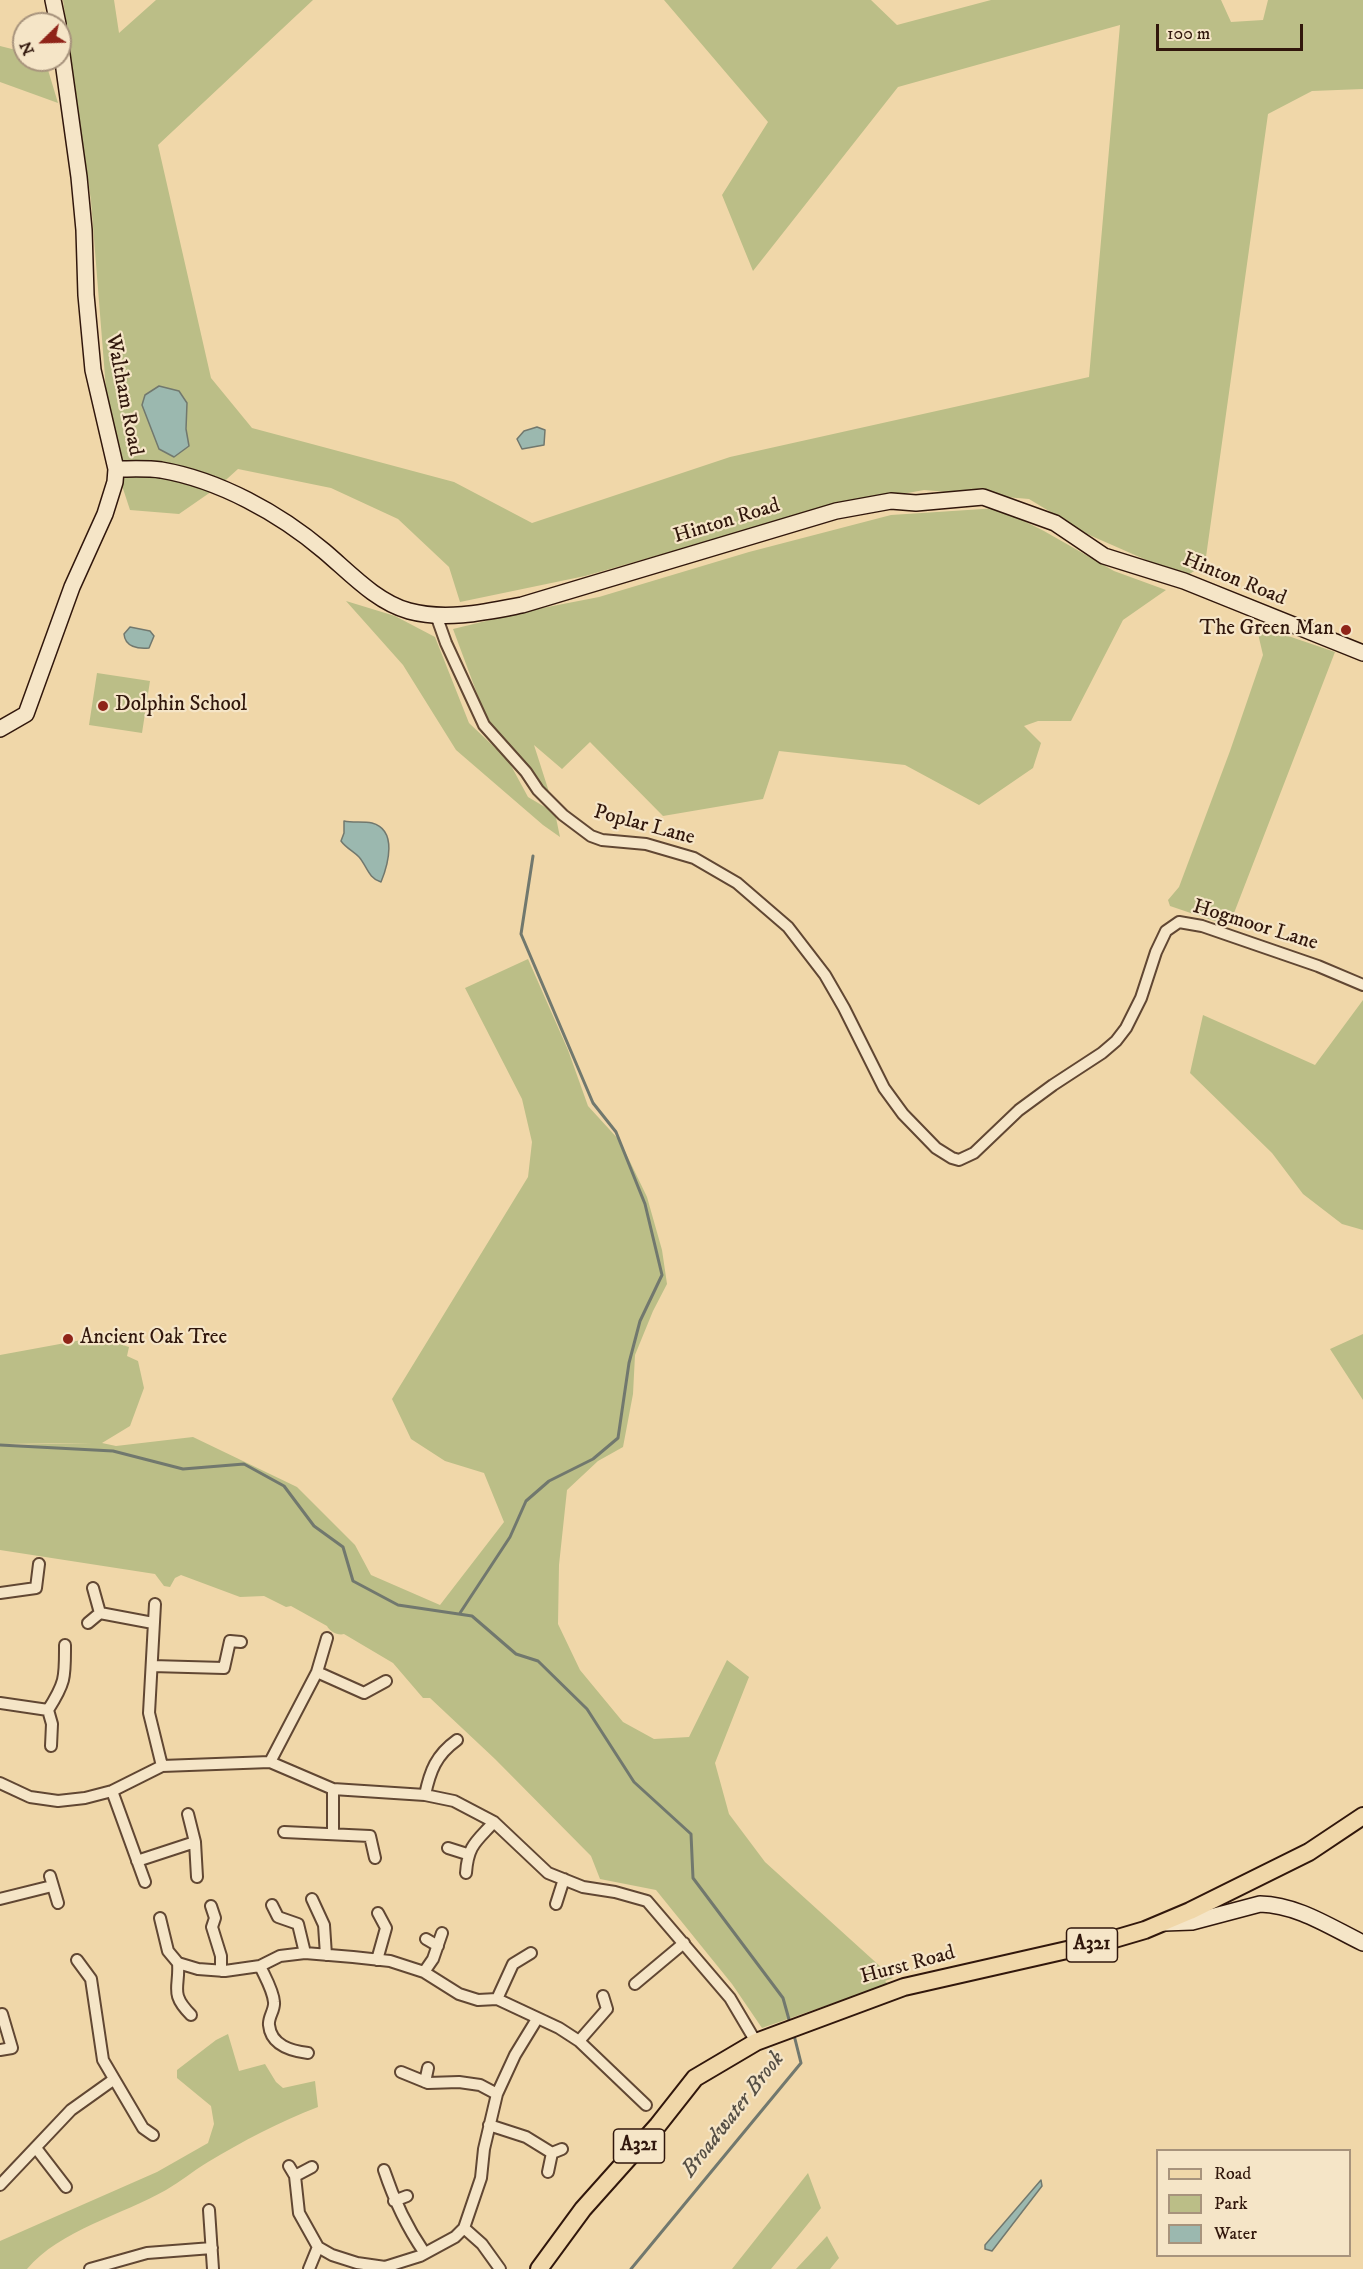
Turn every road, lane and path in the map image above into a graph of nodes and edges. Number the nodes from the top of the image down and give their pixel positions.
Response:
1 (64, 72) edge
2 (116, 469) junction
3 (436, 615) junction
4 (1363, 653) edge
5 (0, 729) edge
6 (1363, 985) edge
7 (959, 1160) joint
8 (39, 1564) dead end
9 (93, 1588) dead end
10 (0, 1593) edge
11 (155, 1604) dead end
12 (100, 1613) junction
13 (88, 1623) dead end
14 (153, 1623) junction
15 (327, 1638) dead end
16 (236, 1641) dead end
17 (65, 1645) dead end
18 (152, 1666) junction
19 (224, 1668) junction
20 (236, 1671) dead end
21 (317, 1672) junction
22 (386, 1681) dead end
23 (364, 1693) junction
24 (0, 1703) edge
25 (364, 1705) dead end
26 (48, 1710) junction
27 (457, 1740) dead end
28 (51, 1746) dead end
29 (270, 1762) junction
30 (162, 1766) junction
31 (1, 1785) edge
32 (333, 1789) junction
33 (112, 1791) junction
34 (425, 1795) junction
35 (188, 1814) dead end
36 (1363, 1816) edge
37 (494, 1822) junction
38 (284, 1832) dead end
39 (333, 1833) junction
40 (195, 1842) junction
41 (448, 1848) dead end
42 (467, 1854) junction
43 (375, 1858) dead end
44 (137, 1861) junction
45 (466, 1873) dead end
46 (197, 1877) dead end
47 (564, 1879) junction
48 (145, 1882) dead end
49 (1243, 1883) junction
50 (0, 1899) edge
51 (312, 1899) dead end
52 (58, 1903) dead end
53 (556, 1904) dead end
54 (272, 1905) dead end
55 (211, 1906) dead end
56 (1251, 1906) junction
57 (378, 1913) dead end
58 (160, 1918) dead end
59 (1161, 1923) junction
60 (442, 1933) dead end
61 (426, 1939) dead end
62 (684, 1943) junction
63 (1363, 1943) edge
64 (438, 1946) junction
65 (305, 1953) junction
66 (531, 1953) dead end
67 (326, 1955) junction
68 (77, 1959) dead end
69 (377, 1960) junction
70 (178, 1963) junction
71 (260, 1966) junction
72 (221, 1971) junction
73 (424, 1972) junction
74 (635, 1984) dead end
75 (603, 1996) dead end
76 (497, 1999) junction
77 (2, 2014) dead end
78 (191, 2015) dead end
79 (537, 2019) junction
80 (579, 2041) junction
81 (756, 2042) junction
82 (0, 2050) edge
83 (308, 2053) dead end
84 (428, 2068) dead end
85 (401, 2072) dead end
86 (113, 2080) junction
87 (424, 2082) junction
88 (497, 2094) junction
89 (646, 2105) dead end
90 (489, 2125) junction
91 (153, 2134) dead end
92 (36, 2148) junction
93 (312, 2167) dead end
94 (384, 2170) dead end
95 (549, 2172) dead end
96 (1, 2182) edge
97 (66, 2187) dead end
98 (407, 2196) dead end
99 (394, 2201) junction
100 (209, 2210) dead end
101 (464, 2228) junction
102 (318, 2247) junction
103 (212, 2248) junction
104 (424, 2252) junction
105 (385, 2268) edge
106 (92, 2269) edge
107 (213, 2269) edge
108 (309, 2269) edge
109 (500, 2269) edge
110 (539, 2269) edge

1 - 2 street, Waltham Road
2 - 3 street, Hinton Road
2 - 5 street, Waltham Road
3 - 4 street, Hinton Road
3 - 7 street, Poplar Lane
6 - 7 street, Hogmoor Lane
8 - 10 street
9 - 12 street
11 - 14 street
12 - 13 street
12 - 14 street
14 - 18 street
15 - 21 street
16 - 19 street
17 - 26 street
18 - 19 street
18 - 30 street
19 - 20 street
21 - 23 street
21 - 29 street
22 - 23 street
23 - 25 street
24 - 26 street
26 - 28 street
27 - 34 street
29 - 30 street
29 - 32 street
30 - 33 street
31 - 33 street
32 - 34 street
32 - 39 street
33 - 44 street
34 - 37 street
35 - 40 street
36 - 49 main road, Hurst Road / A321
37 - 42 street
37 - 47 street
38 - 39 street
39 - 43 street
40 - 44 street
40 - 46 street
41 - 42 street
42 - 45 street
44 - 48 street
47 - 53 street
47 - 62 street
49 - 56 street
49 - 59 main road, Hurst Road / A321
50 - 52 street
51 - 67 street
54 - 65 street
55 - 72 street
56 - 59 street
56 - 63 street
57 - 69 street
58 - 70 street
59 - 81 main road, Hurst Road / A321
60 - 64 street
61 - 64 street
62 - 74 street
62 - 81 street
64 - 73 street
65 - 67 street
65 - 71 street
66 - 76 street
67 - 69 street
68 - 86 street
69 - 73 street
70 - 72 street
70 - 78 street
71 - 72 street
71 - 83 street
73 - 76 street
75 - 80 street
76 - 79 street
77 - 82 street
79 - 80 street
79 - 88 street
80 - 89 street
81 - 110 main road, Hurst Road / A321
84 - 87 street
85 - 87 street
86 - 91 street
86 - 92 street
87 - 88 street
88 - 90 street
90 - 95 street
90 - 101 street
92 - 96 street
92 - 97 street
93 - 102 street
94 - 99 street
98 - 99 street
99 - 104 street
100 - 103 street
101 - 104 street
101 - 109 street
102 - 105 street
102 - 108 street
103 - 106 street
103 - 107 street
104 - 105 street

